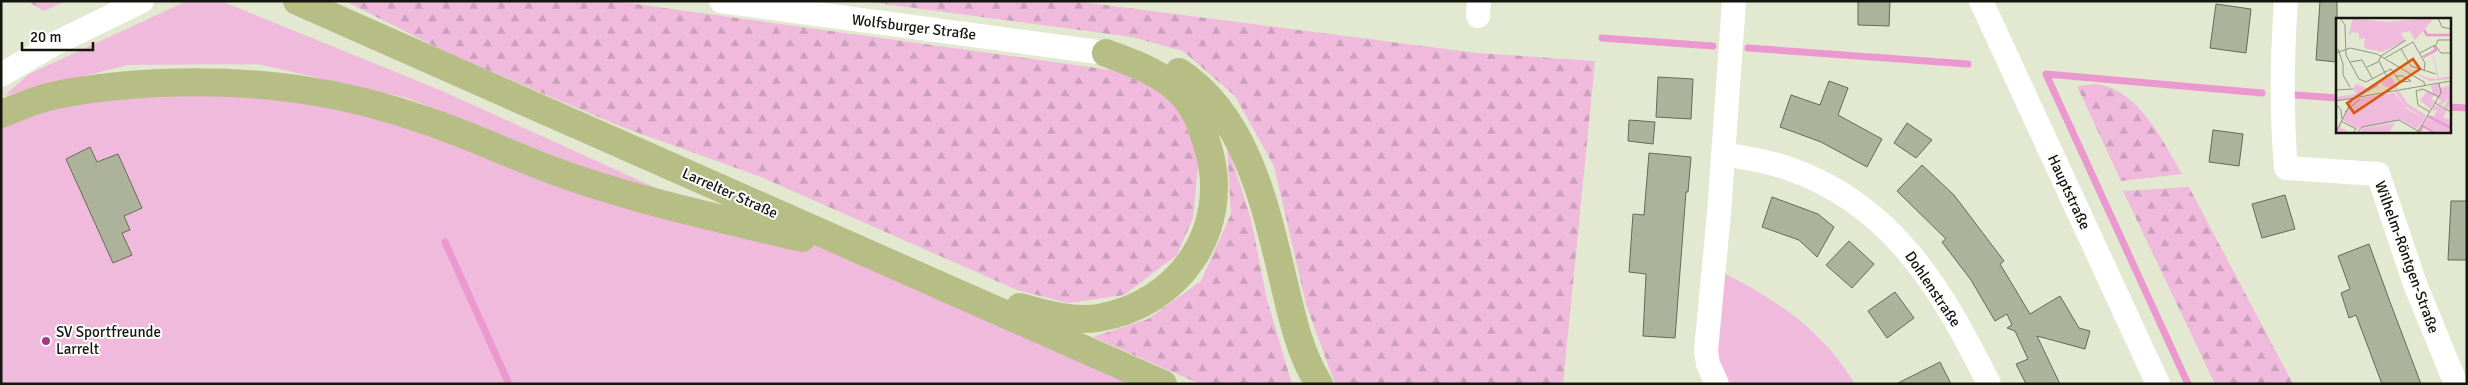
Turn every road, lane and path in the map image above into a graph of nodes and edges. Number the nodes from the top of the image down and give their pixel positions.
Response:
1 (142, 1) edge
2 (297, 1) edge
3 (722, 1) edge
4 (1734, 1) edge
5 (1981, 1) edge
6 (2286, 1) edge
7 (1106, 53) junction
8 (1, 75) edge
9 (1, 114) edge
10 (1723, 154) junction
11 (874, 256) junction
12 (1162, 384) edge
13 (1319, 384) edge
14 (1717, 384) edge
15 (1988, 384) edge
16 (2158, 384) edge
17 (2456, 384) edge

1 - 8 street
2 - 11 main road, Larrelter Straße
3 - 7 street, Wolfsburger Straße
4 - 10 street
5 - 16 street, Hauptstraße
6 - 17 street, Wilhelm-Röntgen-Straße
7 - 11 main road
7 - 13 main road
9 - 11 main road
10 - 14 street
10 - 15 street, Dohlenstraße
11 - 12 main road, Larrelter Straße

